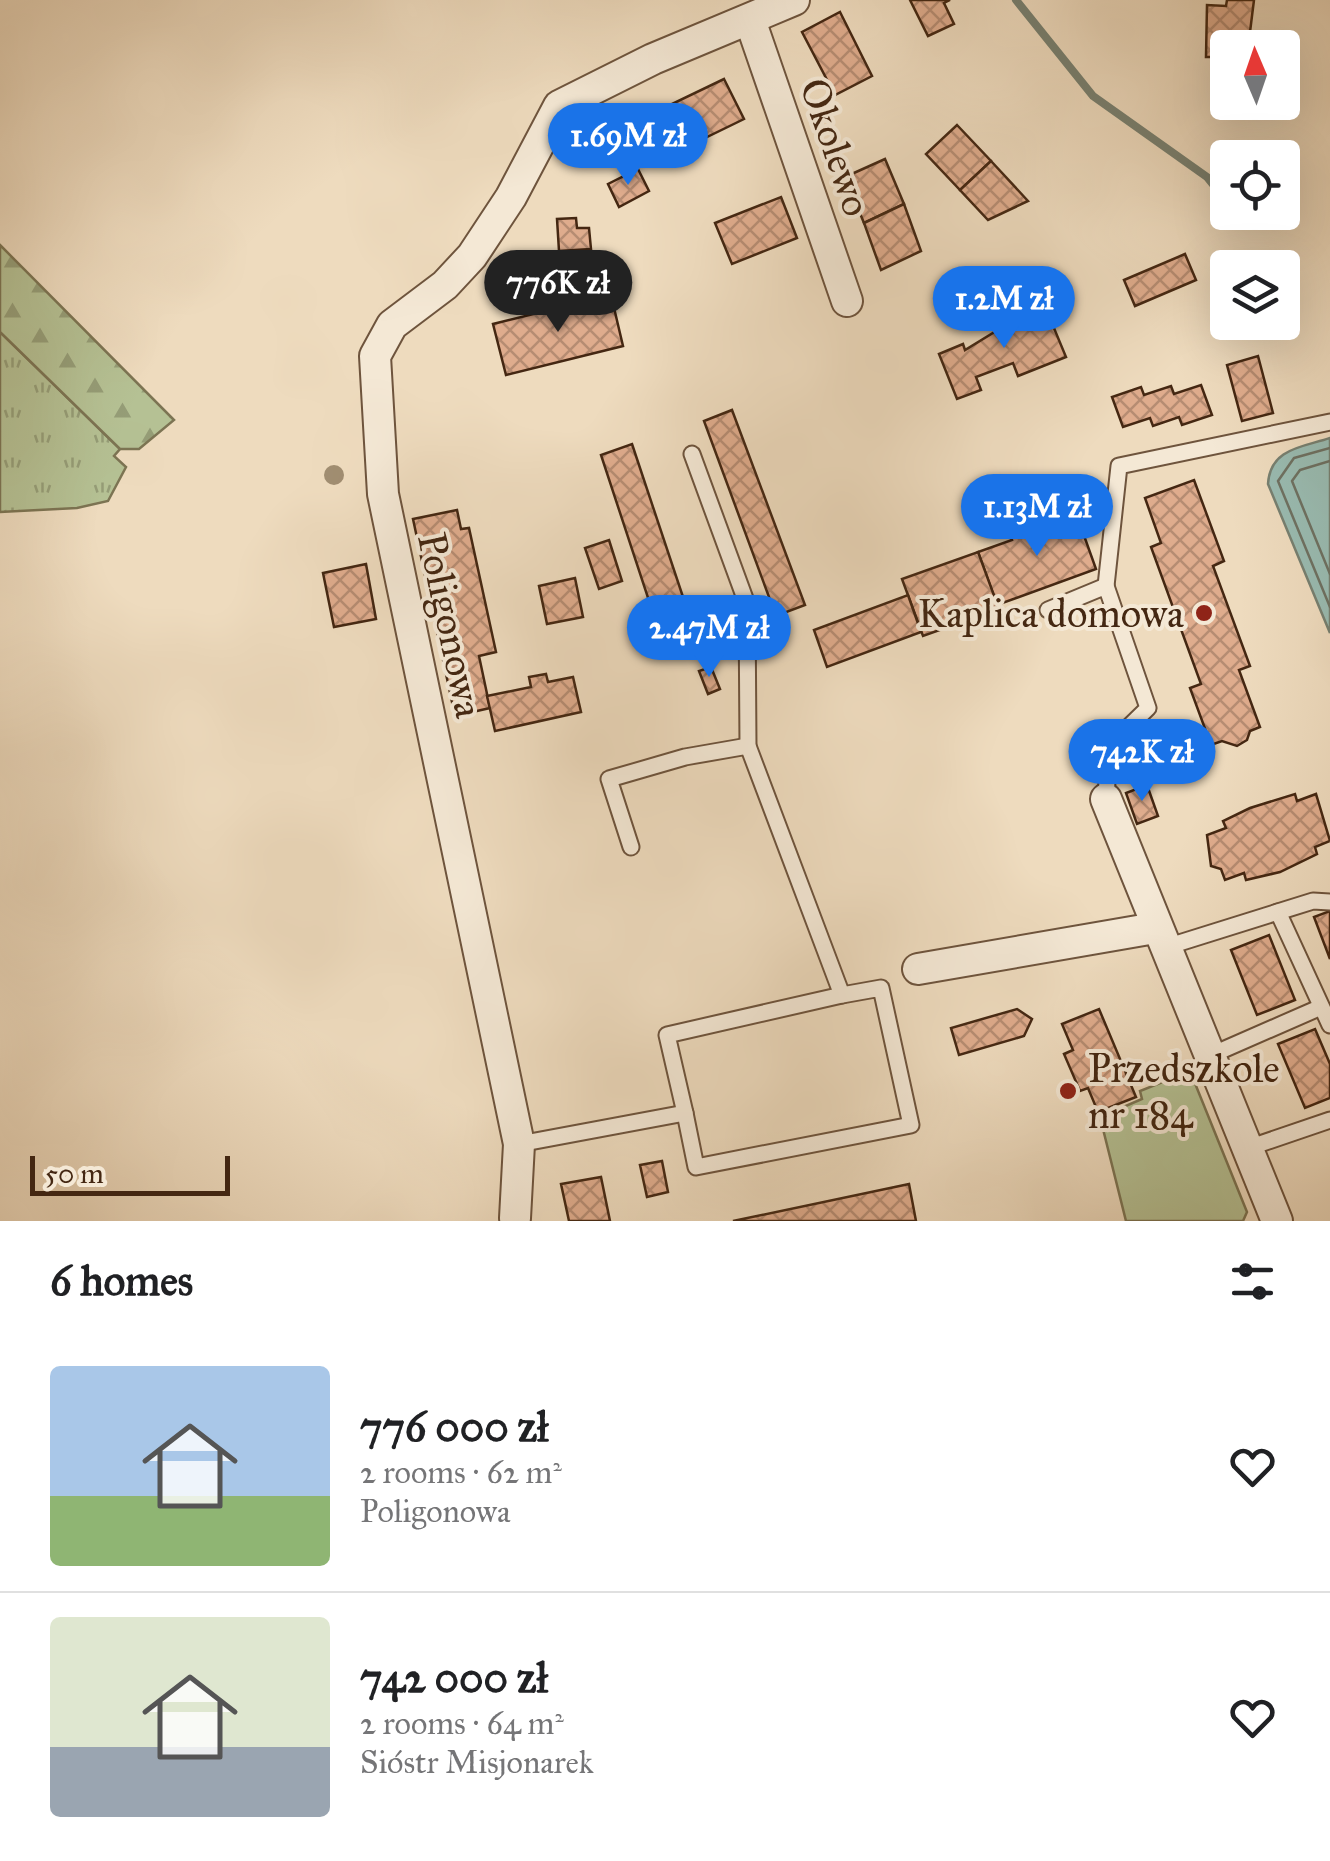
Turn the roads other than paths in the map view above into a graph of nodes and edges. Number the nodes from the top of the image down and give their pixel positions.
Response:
1 (794, 0) edge
2 (750, 20) junction
3 (847, 300) dead end
4 (1330, 422) edge
5 (692, 454) dead end
6 (1106, 586) junction
7 (1048, 610) dead end
8 (748, 746) junction
9 (1106, 800) joint
10 (632, 847) dead end
11 (1330, 902) edge
12 (1278, 912) junction
13 (1159, 938) junction
14 (918, 969) dead end
15 (842, 996) junction
16 (1321, 1007) junction
17 (1330, 1025) edge
18 (1209, 1056) junction
19 (684, 1113) junction
20 (1330, 1120) edge
21 (518, 1144) junction
22 (1248, 1148) junction
23 (516, 1220) edge
24 (1277, 1221) edge

1 - 2 street
2 - 3 street, Okolewo
2 - 21 street, Poligonowa
4 - 6 lane
5 - 8 lane
6 - 7 lane
6 - 9 lane
8 - 10 lane
8 - 15 lane
9 - 13 street
11 - 12 lane
12 - 13 lane
12 - 16 lane
13 - 14 street
13 - 18 street
15 - 19 lane
15 - 19 lane
16 - 17 lane
16 - 18 lane
18 - 22 street
19 - 21 lane
20 - 22 lane
21 - 23 street, Poligonowa
22 - 24 street

